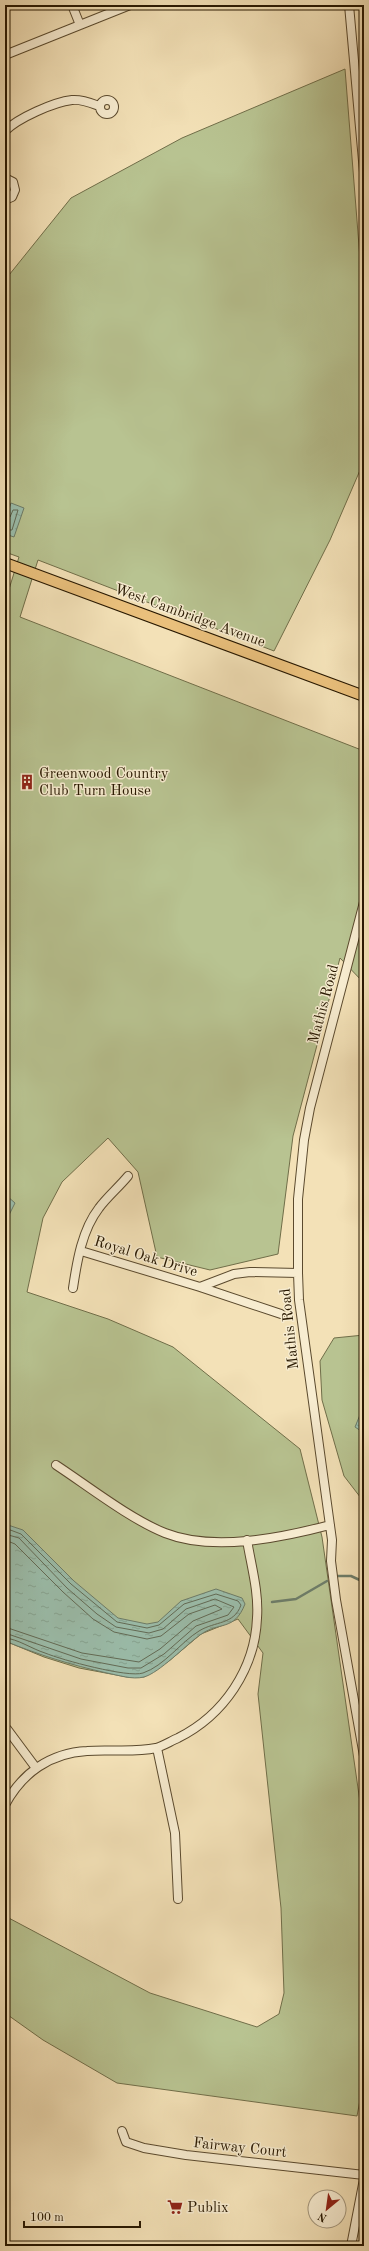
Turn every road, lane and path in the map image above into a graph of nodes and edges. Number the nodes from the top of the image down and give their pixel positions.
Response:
1 (72, 5) edge
2 (130, 5) edge
3 (349, 5) edge
4 (80, 25) junction
5 (5, 54) edge
6 (100, 106) dead end
7 (362, 113) edge
8 (5, 131) edge
9 (364, 172) edge
10 (5, 178) edge
11 (5, 200) edge
12 (5, 563) edge
13 (364, 696) edge
14 (364, 902) edge
15 (128, 1176) dead end
16 (81, 1251) junction
17 (298, 1273) junction
18 (200, 1287) junction
19 (73, 1288) dead end
20 (281, 1314) dead end
21 (56, 1465) dead end
22 (330, 1525) junction
23 (247, 1540) junction
24 (361, 1712) edge
25 (6, 1729) dead end
26 (157, 1748) junction
27 (364, 1756) edge
28 (36, 1768) junction
29 (5, 1805) edge
30 (178, 1899) dead end
31 (122, 2132) dead end
32 (364, 2174) edge
33 (364, 2179) edge
34 (351, 2246) edge

1 - 4 street
2 - 4 street
3 - 7 street
4 - 5 street
6 - 8 street
7 - 9 street
10 - 11 street
12 - 13 main road, West Cambridge Avenue
14 - 17 street, Mathis Road
15 - 16 street
16 - 18 street, Royal Oak Drive
16 - 19 street
17 - 18 street, Royal Oak Drive
17 - 22 street, Mathis Road
18 - 20 street
21 - 23 street
22 - 23 street
22 - 24 street, Mathis Road
23 - 26 street
24 - 27 street, Mathis Road
25 - 28 street
26 - 28 street
26 - 30 street
28 - 29 street
31 - 32 street, Fairway Court
33 - 34 street

